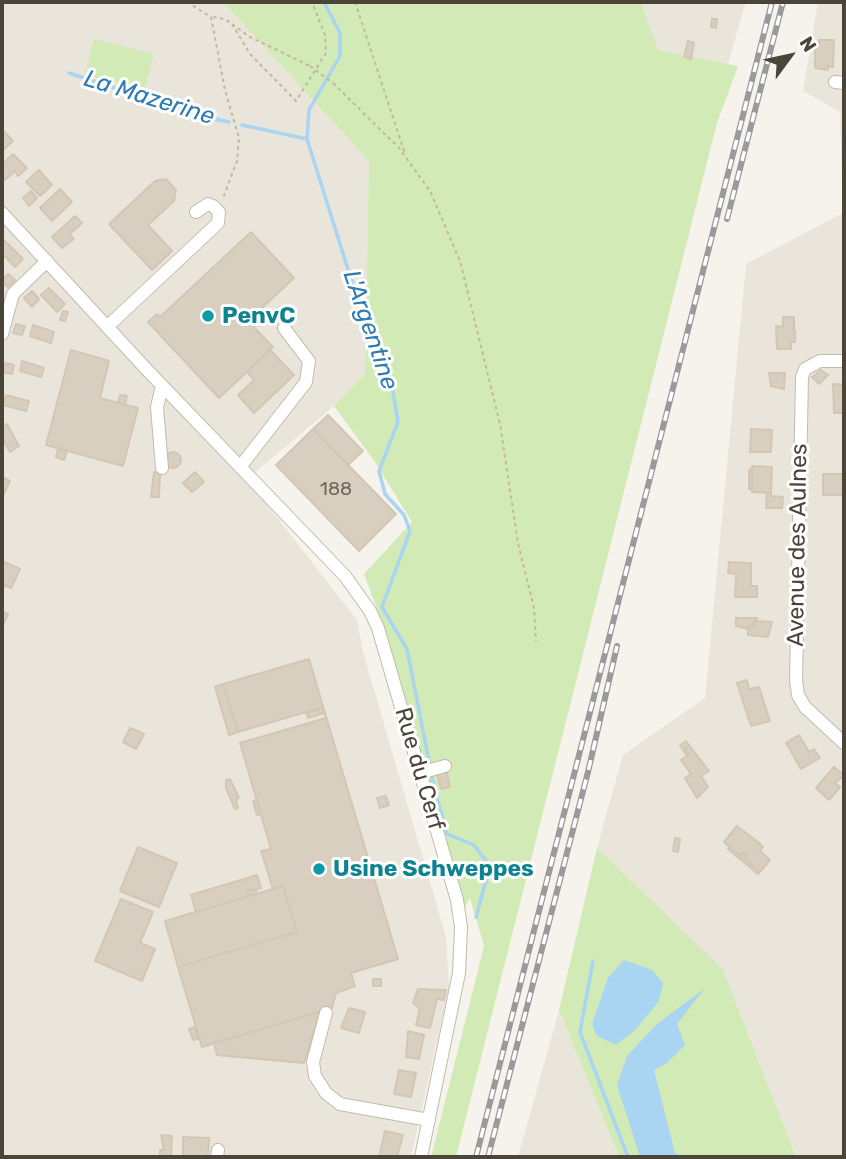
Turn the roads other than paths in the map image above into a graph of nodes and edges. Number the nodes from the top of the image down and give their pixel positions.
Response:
1 (196, 212) dead end
2 (2, 213) edge
3 (47, 261) junction
4 (107, 327) junction
5 (284, 328) dead end
6 (2, 334) edge
7 (844, 361) edge
8 (162, 386) junction
9 (240, 467) junction
10 (162, 468) dead end
11 (844, 743) edge
12 (326, 1013) dead end
13 (429, 1120) junction
14 (421, 1157) edge

1 - 4 street
2 - 3 street, Rue du Cerf
3 - 4 street, Rue du Cerf
3 - 6 street
4 - 8 street, Rue du Cerf
5 - 9 street
7 - 11 street, Avenue des Aulnes
8 - 9 street, Rue du Cerf
8 - 10 street
9 - 13 street, Rue du Cerf
12 - 13 street
13 - 14 street, Rue du Cerf

